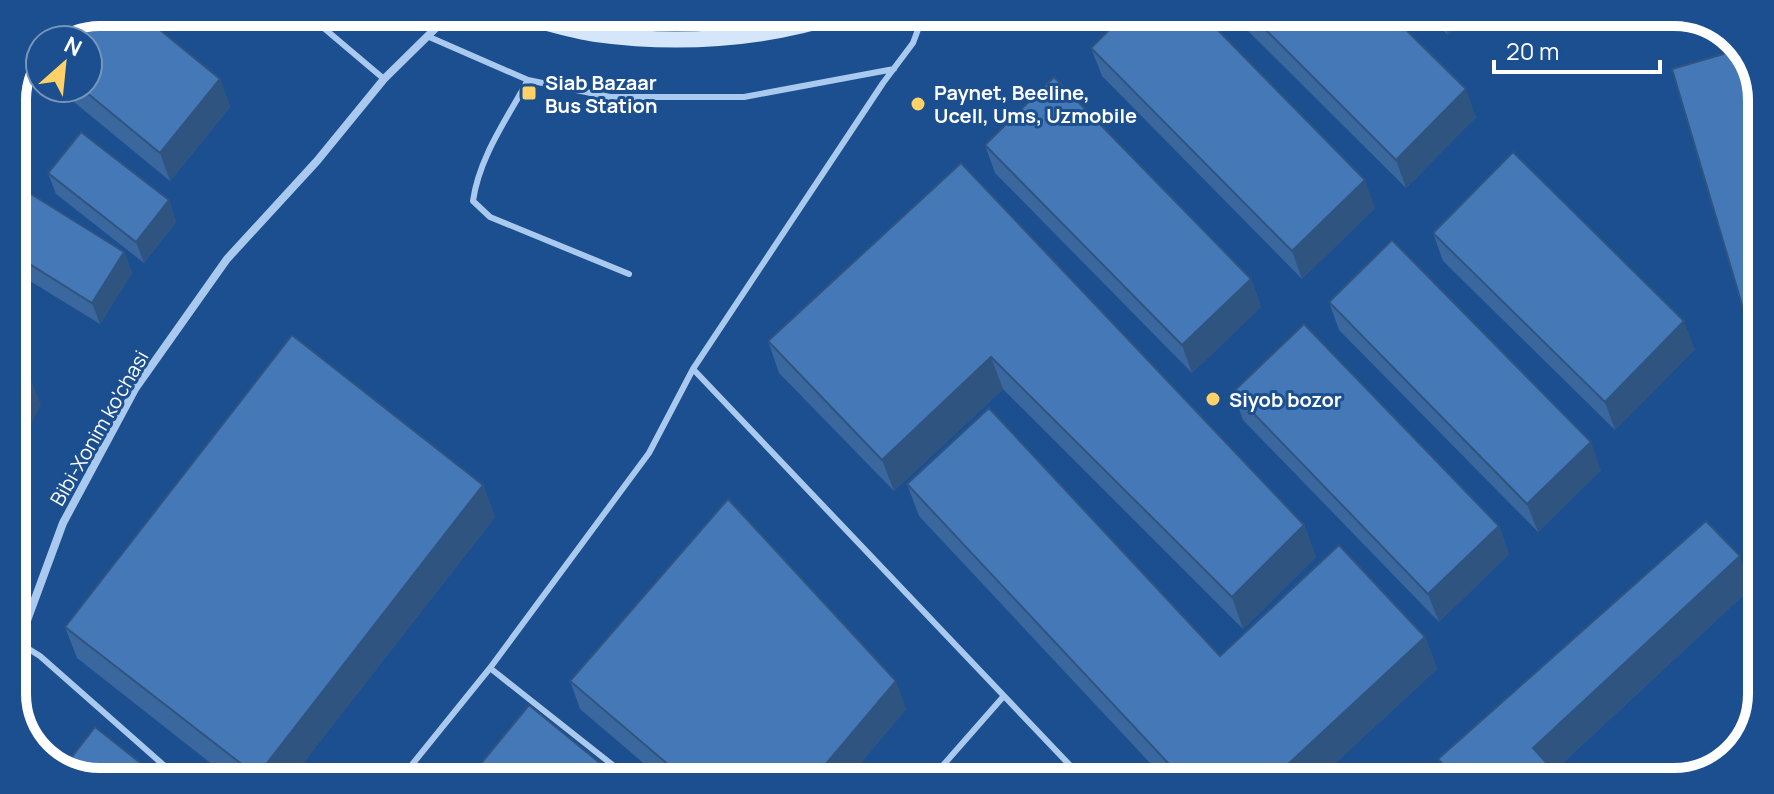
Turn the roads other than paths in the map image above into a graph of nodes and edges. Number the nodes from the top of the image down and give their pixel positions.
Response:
1 (321, 26) edge
2 (437, 26) edge
3 (561, 26) edge
4 (800, 26) edge
5 (919, 26) edge
6 (427, 36) junction
7 (894, 69) junction
8 (384, 79) junction
9 (528, 80) junction
10 (629, 274) dead end
11 (693, 369) junction
12 (26, 624) edge
13 (26, 647) edge
14 (490, 668) junction
15 (1003, 697) junction
16 (167, 768) edge
17 (409, 768) edge
18 (616, 768) edge
19 (941, 768) edge
20 (1072, 768) edge

1 - 8 lane
2 - 6 street, Bibi-Xonim ko'chasi
3 - 4 main road
5 - 7 lane
6 - 8 street, Bibi-Xonim ko'chasi
6 - 9 lane
7 - 9 lane
7 - 11 lane
8 - 12 street, Bibi-Xonim ko'chasi
9 - 10 lane
11 - 14 lane
11 - 15 lane
13 - 16 lane
14 - 17 lane
14 - 18 lane
15 - 19 lane
15 - 20 lane

